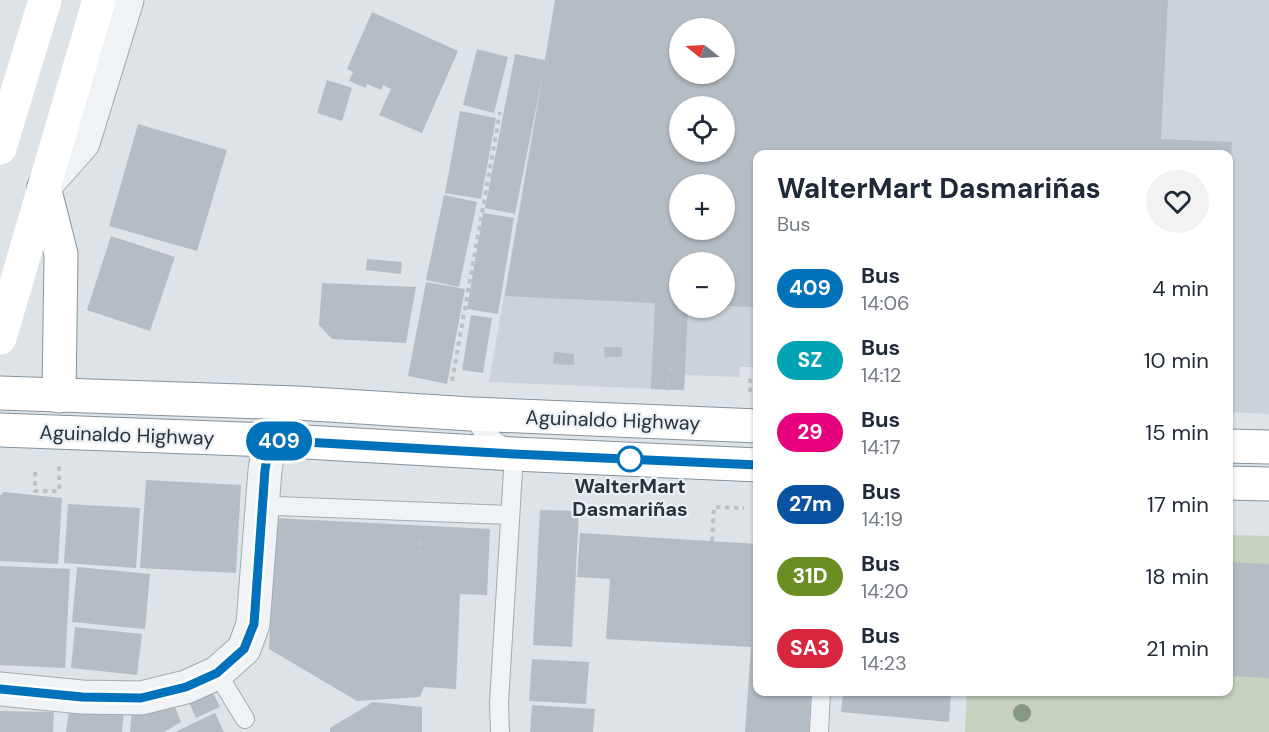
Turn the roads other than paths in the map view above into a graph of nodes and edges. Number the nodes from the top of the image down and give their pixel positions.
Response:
1 (45, 0) edge
2 (99, 0) edge
3 (127, 0) edge
4 (0, 148) edge
5 (44, 187) junction
6 (0, 338) edge
7 (0, 393) edge
8 (59, 396) junction
9 (753, 411) edge
10 (471, 414) junction
11 (0, 430) edge
12 (270, 440) junction
13 (1233, 446) edge
14 (1269, 447) edge
15 (514, 454) junction
16 (753, 465) edge
17 (1233, 483) edge
18 (1269, 484) edge
19 (276, 506) dead end
20 (510, 515) junction
21 (217, 673) junction
22 (0, 689) edge
23 (821, 696) edge
24 (245, 719) dead end
25 (500, 732) edge
26 (819, 732) edge

1 - 4 main road
2 - 5 main road
3 - 5 street
5 - 6 main road
5 - 8 main road
7 - 8 main road, Aguinaldo Highway
8 - 10 main road, Aguinaldo Highway
9 - 10 main road, Aguinaldo Highway
10 - 15 lane
11 - 12 main road, Aguinaldo Highway
12 - 15 main road, Aguinaldo Highway
12 - 21 street
13 - 14 main road
15 - 16 main road, Aguinaldo Highway
15 - 20 lane
17 - 18 main road
19 - 20 lane
20 - 25 lane
21 - 22 street
21 - 24 lane
23 - 26 lane

